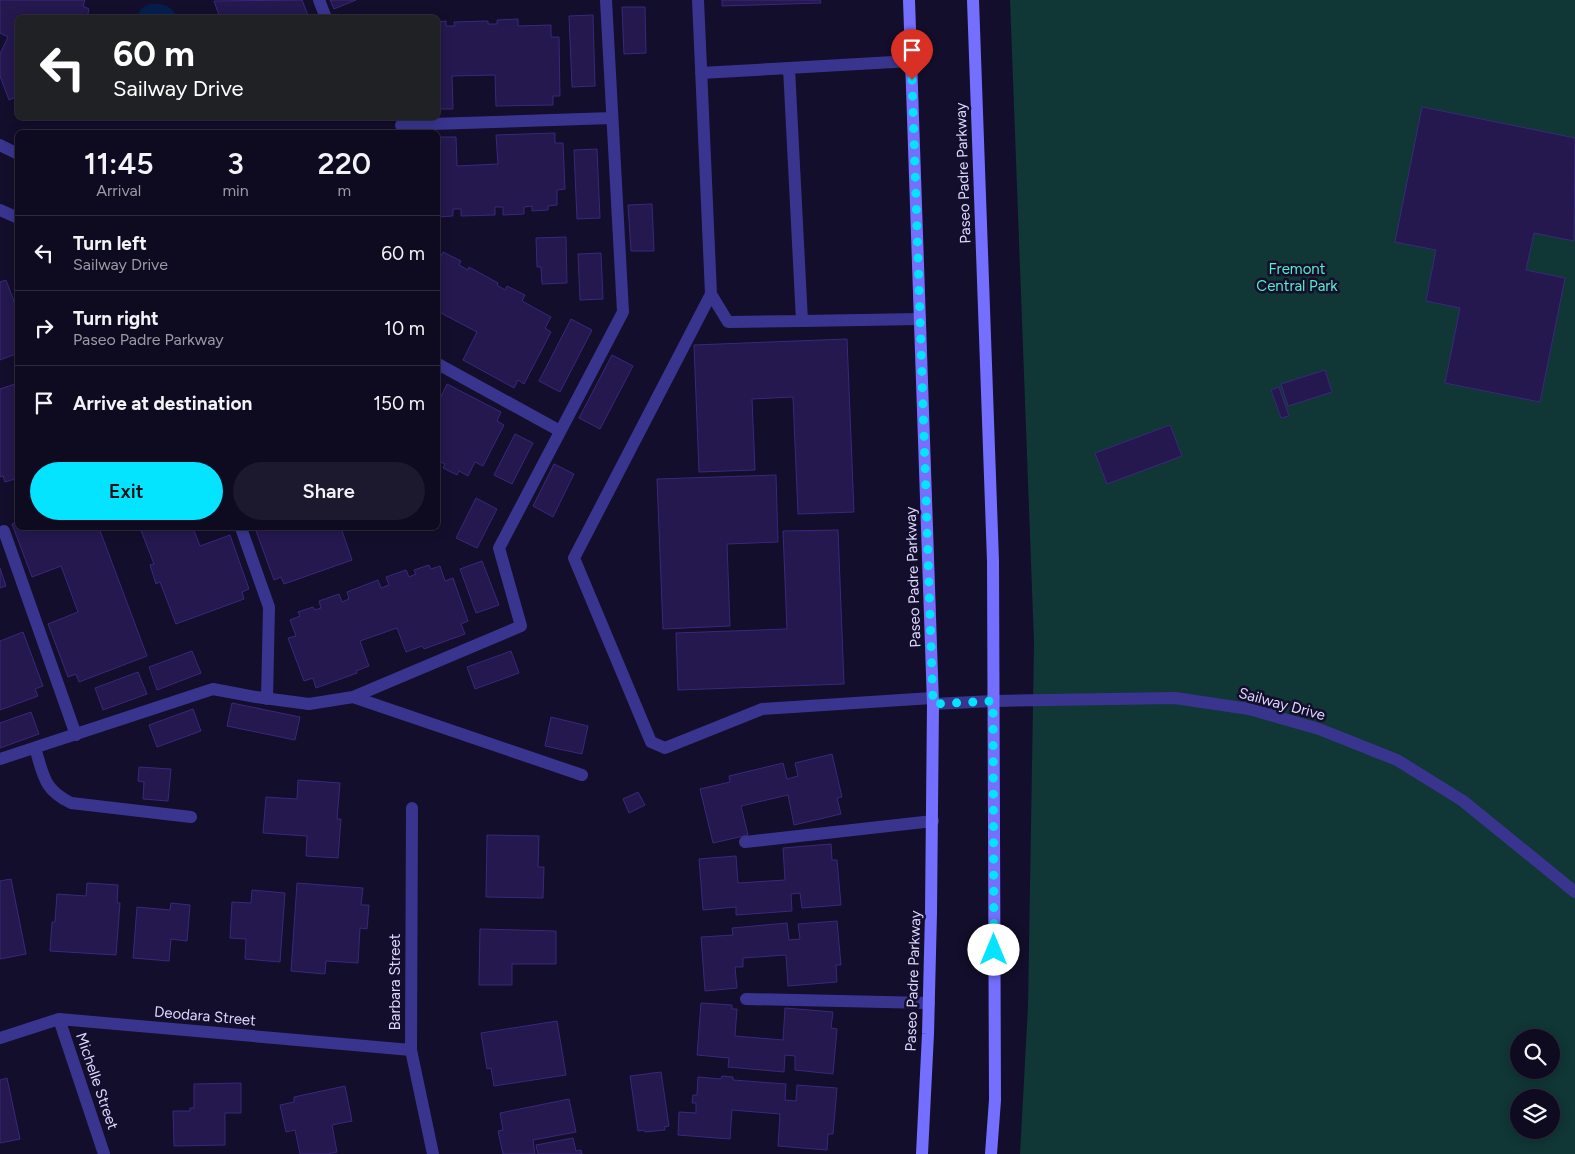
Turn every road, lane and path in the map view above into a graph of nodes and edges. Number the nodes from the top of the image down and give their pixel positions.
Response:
1 (319, 0) edge
2 (606, 0) edge
3 (698, 0) edge
4 (909, 0) edge
5 (973, 0) edge
6 (325, 15) edge
7 (911, 61) junction
8 (788, 68) junction
9 (701, 72) junction
10 (612, 118) junction
11 (401, 125) dead end
12 (0, 145) edge
13 (15, 152) edge
14 (0, 210) edge
15 (15, 217) edge
16 (711, 294) junction
17 (920, 319) junction
18 (802, 321) junction
19 (440, 365) edge
20 (560, 431) junction
21 (242, 530) edge
22 (4, 531) dead end
23 (353, 697) junction
24 (267, 699) junction
25 (933, 701) junction
26 (993, 701) junction
27 (76, 735) junction
28 (35, 748) junction
29 (0, 759) edge
30 (582, 775) dead end
31 (412, 808) dead end
32 (191, 817) dead end
33 (933, 821) junction
34 (745, 842) dead end
35 (1575, 892) edge
36 (746, 999) dead end
37 (929, 1003) junction
38 (59, 1019) junction
39 (0, 1038) edge
40 (411, 1050) junction
41 (104, 1154) edge
42 (432, 1154) edge
43 (922, 1154) edge
44 (991, 1154) edge

1 - 6 street
2 - 10 street
3 - 9 street
4 - 7 main road, Paseo Padre Parkway
5 - 26 main road, Paseo Padre Parkway
7 - 8 street
7 - 17 main road, Paseo Padre Parkway
8 - 9 street
8 - 18 street
9 - 16 street
10 - 11 street
10 - 20 street
12 - 13 street
14 - 15 street
16 - 18 street
16 - 25 street, Sailway Drive
17 - 18 street
17 - 25 main road, Paseo Padre Parkway
19 - 20 street
20 - 23 street
21 - 24 street
22 - 27 street
23 - 24 street
23 - 30 street
24 - 27 street
25 - 26 street, Sailway Drive
25 - 33 main road, Paseo Padre Parkway
26 - 35 street, Sailway Drive
26 - 44 main road, Paseo Padre Parkway
27 - 28 street
28 - 29 street
28 - 32 street
31 - 40 street, Barbara Street
33 - 34 street
33 - 37 main road, Paseo Padre Parkway
36 - 37 street
37 - 43 main road, Paseo Padre Parkway
38 - 39 street, Deodara Street
38 - 40 street, Deodara Street
38 - 41 street, Michelle Street
40 - 42 street, Barbara Street

